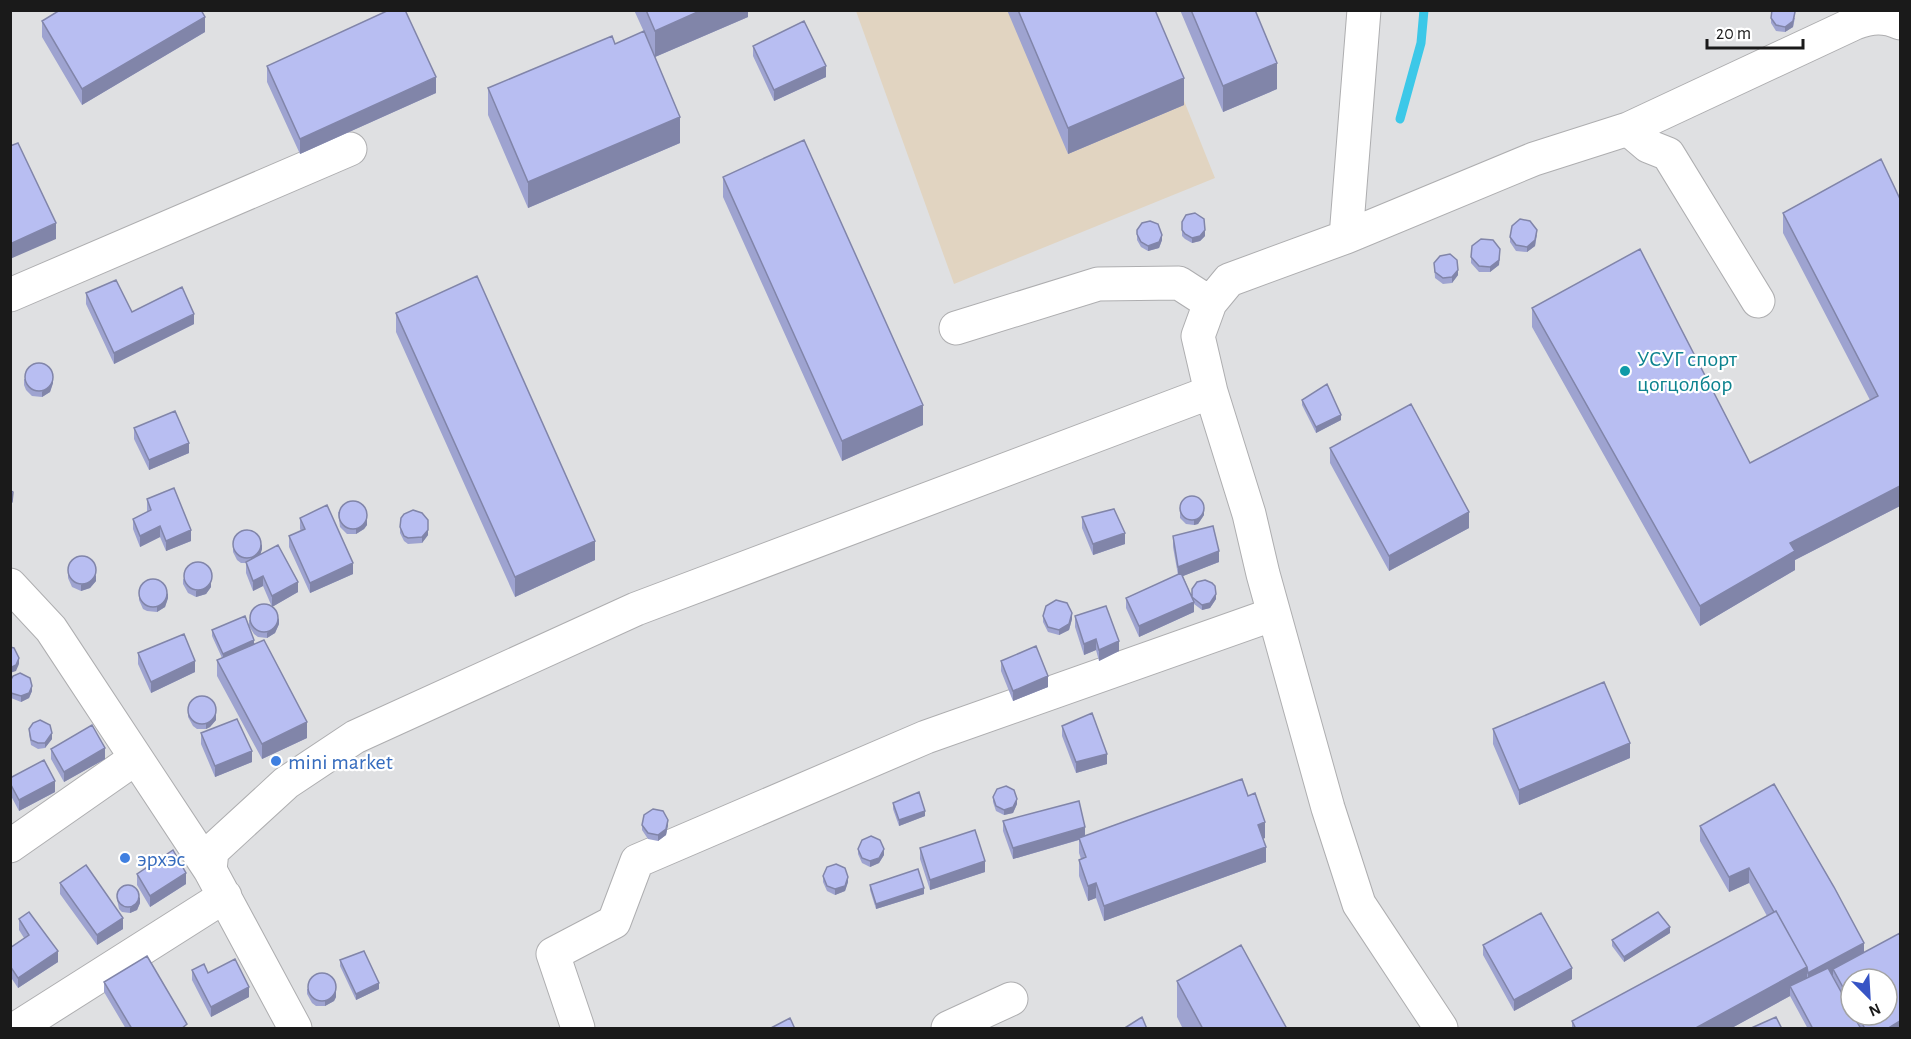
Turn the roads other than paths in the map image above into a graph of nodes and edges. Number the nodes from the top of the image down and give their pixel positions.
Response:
1 (1364, 10) edge
2 (1900, 23) edge
3 (1628, 129) junction
4 (350, 149) dead end
5 (1346, 237) junction
6 (10, 296) edge
7 (1758, 301) dead end
8 (1210, 303) junction
9 (956, 328) dead end
10 (1211, 392) junction
11 (10, 585) edge
12 (1274, 614) junction
13 (136, 758) junction
14 (10, 846) edge
15 (218, 883) junction
16 (1011, 999) dead end
17 (17, 1029) edge
18 (295, 1029) edge
19 (578, 1029) edge
20 (948, 1029) edge
21 (1441, 1029) edge

1 - 5 street
2 - 3 street
3 - 5 street
3 - 7 street
4 - 6 street
5 - 8 street
8 - 9 street
8 - 10 street
10 - 12 street
10 - 15 street
11 - 13 street
12 - 19 street
12 - 21 street
13 - 14 street
13 - 15 street
15 - 17 street
15 - 18 street
16 - 20 street

